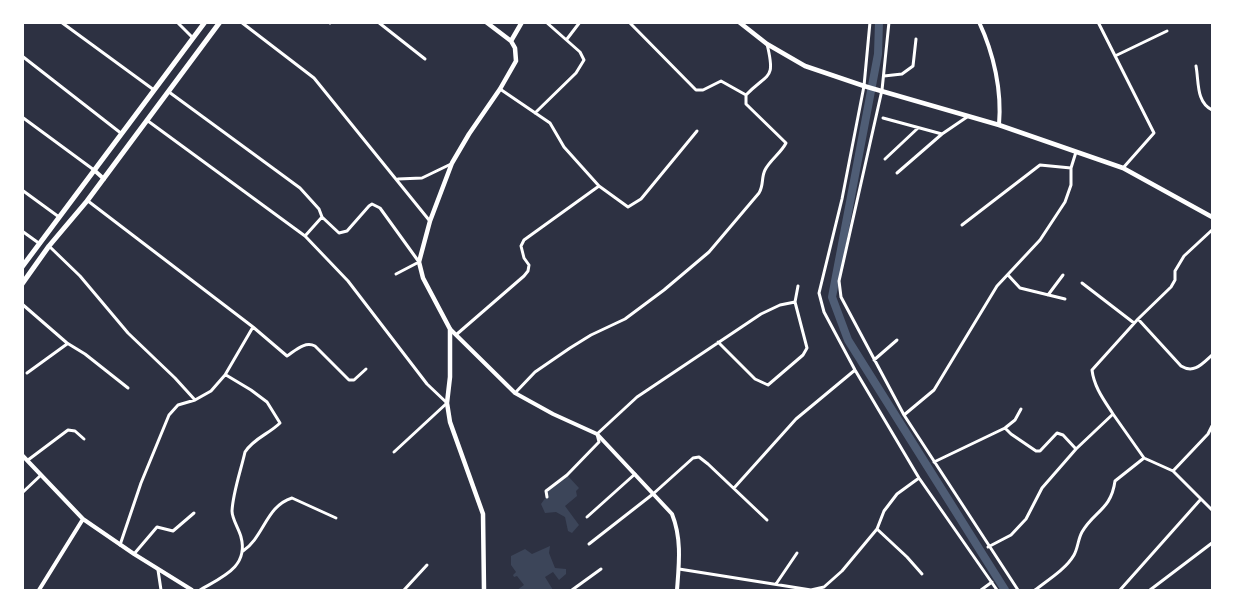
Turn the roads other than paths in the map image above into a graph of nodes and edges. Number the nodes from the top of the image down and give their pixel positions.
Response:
1 (61, 22) edge
2 (177, 22) edge
3 (205, 22) edge
4 (220, 22) edge
5 (242, 22) edge
6 (378, 22) edge
7 (486, 22) edge
8 (522, 22) edge
9 (546, 22) edge
10 (580, 22) edge
11 (629, 22) edge
12 (739, 22) edge
13 (870, 22) edge
14 (889, 22) edge
15 (1098, 22) edge
16 (980, 23) edge
17 (1167, 31) dead end
18 (194, 38) junction
19 (567, 39) junction
20 (916, 39) dead end
21 (511, 41) junction
22 (767, 44) junction
23 (22, 56) edge
24 (1115, 56) junction
25 (425, 59) dead end
26 (1196, 66) dead end
27 (884, 76) junction
28 (864, 86) junction
29 (500, 89) junction
30 (154, 90) junction
31 (882, 90) junction
32 (168, 91) junction
33 (746, 95) junction
34 (1212, 110) edge
35 (535, 113) junction
36 (22, 117) edge
37 (968, 117) junction
38 (883, 118) dead end
39 (147, 120) junction
40 (999, 125) junction
41 (918, 128) junction
42 (697, 131) dead end
43 (123, 134) junction
44 (942, 134) junction
45 (1076, 152) junction
46 (885, 159) dead end
47 (452, 163) junction
48 (1071, 168) junction
49 (1123, 168) junction
50 (94, 171) junction
51 (897, 172) dead end
52 (104, 178) junction
53 (396, 179) junction
54 (599, 186) junction
55 (22, 190) edge
56 (87, 201) junction
57 (322, 217) junction
58 (1212, 217) edge
59 (60, 218) junction
60 (430, 222) junction
61 (962, 225) dead end
62 (22, 231) edge
63 (1212, 231) edge
64 (305, 236) junction
65 (40, 244) junction
66 (49, 246) junction
67 (419, 262) junction
68 (22, 267) edge
69 (396, 274) dead end
70 (1008, 274) junction
71 (1064, 275) dead end
72 (1082, 283) dead end
73 (22, 284) edge
74 (798, 286) dead end
75 (1048, 295) junction
76 (1065, 299) dead end
77 (795, 302) junction
78 (22, 304) edge
79 (1138, 319) junction
80 (1134, 323) junction
81 (253, 327) junction
82 (450, 329) junction
83 (457, 334) junction
84 (897, 340) dead end
85 (718, 342) junction
86 (67, 343) junction
87 (1212, 355) edge
88 (873, 361) junction
89 (366, 369) dead end
90 (855, 370) junction
91 (27, 373) dead end
92 (225, 375) junction
93 (128, 388) dead end
94 (515, 393) junction
95 (195, 400) junction
96 (447, 403) junction
97 (1021, 409) dead end
98 (1113, 414) junction
99 (904, 415) junction
100 (1212, 426) edge
101 (1005, 428) junction
102 (597, 434) junction
103 (84, 440) dead end
104 (1076, 449) junction
105 (394, 452) dead end
106 (22, 455) edge
107 (1144, 458) junction
108 (28, 460) junction
109 (934, 462) junction
110 (1173, 471) junction
111 (42, 474) junction
112 (634, 474) junction
113 (919, 478) junction
114 (734, 488) junction
115 (22, 493) edge
116 (653, 494) junction
117 (547, 497) dead end
118 (1201, 500) junction
119 (1212, 510) edge
120 (194, 513) dead end
121 (587, 517) dead end
122 (336, 518) dead end
123 (83, 519) junction
124 (767, 520) dead end
125 (877, 529) junction
126 (1212, 543) edge
127 (589, 544) dead end
128 (120, 545) junction
129 (988, 547) junction
130 (243, 551) junction
131 (797, 553) dead end
132 (134, 554) junction
133 (427, 565) dead end
134 (601, 569) dead end
135 (679, 569) junction
136 (158, 570) junction
137 (922, 574) dead end
138 (992, 582) junction
139 (776, 584) junction
140 (39, 591) edge
141 (161, 591) edge
142 (192, 591) edge
143 (200, 591) edge
144 (404, 591) edge
145 (484, 591) edge
146 (572, 591) edge
147 (677, 591) edge
148 (981, 591) edge
149 (997, 591) edge
150 (1018, 591) edge
151 (1035, 591) edge
152 (1120, 591) edge
153 (1150, 591) edge

1 - 30 street
2 - 18 street
3 - 18 highway
4 - 32 highway
5 - 53 street
6 - 25 street
7 - 21 main road
8 - 21 main road
9 - 19 street
10 - 19 street
11 - 33 street
12 - 22 main road
13 - 28 street
14 - 27 street
15 - 24 street
16 - 40 street
17 - 24 street
18 - 30 highway
19 - 35 street
20 - 27 street
21 - 29 main road
22 - 28 main road
22 - 33 street
23 - 43 street
24 - 49 street
26 - 34 street
27 - 31 street
28 - 31 main road
28 - 90 street
29 - 35 street
29 - 47 main road
30 - 43 highway
31 - 37 main road
31 - 88 street
32 - 39 highway
32 - 57 street
33 - 94 street
35 - 54 street
36 - 50 street
37 - 40 main road
37 - 44 street
38 - 41 street
39 - 52 highway
39 - 64 street
40 - 45 main road
41 - 44 street
41 - 46 street
42 - 54 street
43 - 50 highway
44 - 51 street
45 - 48 street
45 - 49 main road
47 - 53 street
47 - 60 main road
48 - 61 street
48 - 70 street
49 - 58 main road
50 - 52 street
50 - 59 highway
52 - 56 highway
53 - 60 street
54 - 83 street
55 - 59 street
56 - 66 highway
56 - 81 street
57 - 64 street
57 - 67 street
59 - 65 highway
60 - 67 main road
62 - 65 street
63 - 79 street
64 - 96 street
65 - 68 highway
66 - 73 highway
66 - 95 street
67 - 69 street
67 - 82 main road
70 - 75 street
70 - 99 street
71 - 75 street
72 - 80 street
74 - 77 street
75 - 76 street
77 - 85 street
77 - 85 street
78 - 86 street
79 - 80 street
79 - 87 street
80 - 98 street
81 - 89 street
81 - 92 street
82 - 83 street
82 - 96 main road
83 - 94 street
84 - 88 street
85 - 102 street
86 - 91 street
86 - 93 street
88 - 99 street
90 - 113 street
90 - 114 street
92 - 95 street
92 - 130 street
94 - 102 street
95 - 128 street
96 - 105 street
96 - 145 main road
97 - 101 street
98 - 104 street
98 - 107 street
99 - 109 street
100 - 110 street
101 - 104 street
101 - 109 street
102 - 112 street
102 - 117 street
103 - 108 street
104 - 129 street
106 - 108 street
107 - 110 street
107 - 151 street
108 - 111 street
109 - 129 street
110 - 118 street
111 - 115 street
111 - 123 street
112 - 116 street
112 - 121 street
113 - 125 street
113 - 138 street
114 - 116 street
114 - 124 street
116 - 127 street
116 - 135 street
118 - 119 street
118 - 152 street
120 - 132 street
122 - 130 street
123 - 128 street
123 - 140 street
125 - 137 street
125 - 139 street
126 - 153 street
128 - 132 street
129 - 150 street
130 - 143 street
131 - 139 street
132 - 136 street
133 - 144 street
134 - 146 street
135 - 139 street
135 - 147 street
136 - 141 street
136 - 142 street
138 - 148 street
138 - 149 street

